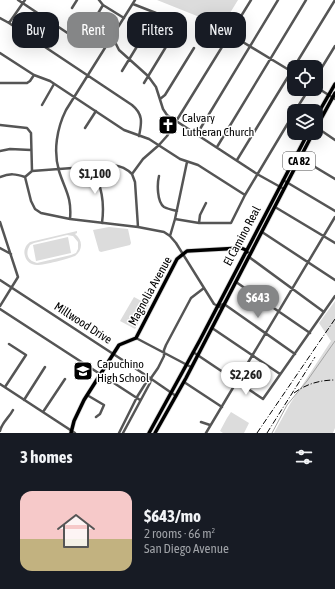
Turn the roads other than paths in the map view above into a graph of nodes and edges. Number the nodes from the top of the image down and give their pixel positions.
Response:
1 (18, 0) edge
2 (77, 0) edge
3 (99, 0) edge
4 (135, 0) edge
5 (251, 0) edge
6 (278, 0) edge
7 (306, 0) edge
8 (335, 0) edge
9 (24, 2) edge
10 (133, 4) junction
11 (103, 5) junction
12 (72, 8) dead end
13 (153, 12) edge
14 (244, 12) edge
15 (0, 18) edge
16 (124, 18) junction
17 (9, 23) junction
18 (119, 27) edge
19 (246, 44) edge
20 (250, 46) junction
21 (335, 46) edge
22 (107, 48) edge
23 (118, 48) edge
24 (136, 48) edge
25 (165, 48) edge
26 (194, 48) dead end
27 (221, 48) edge
28 (0, 52) edge
29 (129, 59) junction
30 (270, 59) junction
31 (299, 60) edge
32 (323, 66) edge
33 (287, 69) edge
34 (122, 71) dead end
35 (34, 75) junction
36 (89, 76) junction
37 (148, 76) junction
38 (287, 80) edge
39 (0, 83) edge
40 (54, 84) junction
41 (144, 84) dead end
42 (335, 84) edge
43 (323, 91) edge
44 (335, 93) edge
45 (328, 94) junction
46 (75, 97) junction
47 (334, 98) edge
48 (160, 99) junction
49 (323, 104) edge
50 (42, 105) dead end
51 (96, 111) junction
52 (323, 116) edge
53 (177, 121) junction
54 (0, 125) edge
55 (287, 125) edge
56 (85, 128) dead end
57 (323, 132) edge
58 (197, 134) junction
59 (140, 136) junction
60 (304, 140) edge
61 (309, 140) edge
62 (335, 140) edge
63 (159, 145) junction
64 (216, 147) junction
65 (31, 150) junction
66 (0, 151) edge
67 (300, 158) junction
68 (237, 160) junction
69 (187, 162) junction
70 (93, 167) junction
71 (58, 169) junction
72 (32, 171) junction
73 (132, 174) junction
74 (257, 174) junction
75 (159, 176) dead end
76 (0, 177) edge
77 (25, 177) junction
78 (335, 179) edge
79 (283, 180) junction
80 (288, 182) junction
81 (279, 187) junction
82 (284, 190) junction
83 (245, 195) junction
84 (206, 202) dead end
85 (275, 206) junction
86 (177, 211) junction
87 (335, 211) edge
88 (335, 217) edge
89 (70, 219) junction
90 (175, 219) junction
91 (0, 222) edge
92 (102, 223) junction
93 (200, 223) junction
94 (138, 227) junction
95 (262, 232) junction
96 (170, 236) junction
97 (324, 236) junction
98 (335, 243) edge
99 (0, 248) edge
100 (245, 252) junction
101 (183, 254) junction
102 (11, 255) junction
103 (249, 257) junction
104 (308, 263) junction
105 (0, 280) edge
106 (335, 280) edge
107 (236, 282) junction
108 (12, 288) junction
109 (204, 288) junction
110 (292, 289) junction
111 (335, 296) edge
112 (217, 306) junction
113 (223, 306) junction
114 (0, 307) edge
115 (278, 312) junction
116 (324, 312) junction
117 (212, 328) junction
118 (310, 332) junction
119 (266, 333) junction
120 (136, 338) junction
121 (9, 344) dead end
122 (193, 352) junction
123 (164, 353) junction
124 (113, 354) junction
125 (198, 354) junction
126 (295, 354) junction
127 (252, 355) junction
128 (187, 364) junction
129 (45, 367) dead end
130 (191, 367) junction
131 (100, 374) junction
132 (280, 374) junction
133 (151, 378) junction
134 (65, 379) dead end
135 (237, 381) junction
136 (184, 382) junction
137 (0, 384) edge
138 (5, 387) junction
139 (171, 393) junction
140 (87, 394) junction
141 (176, 396) junction
142 (137, 398) junction
143 (24, 400) junction
144 (140, 400) junction
145 (222, 407) junction
146 (14, 410) dead end
147 (43, 412) junction
148 (96, 417) dead end
149 (202, 422) dead end
150 (210, 425) junction
151 (0, 431) edge
152 (73, 432) edge
153 (118, 433) edge
154 (123, 433) edge
155 (149, 433) edge
156 (155, 433) edge
157 (206, 433) edge

1 - 9 street
2 - 12 street
3 - 11 street
4 - 10 street
5 - 14 street
6 - 20 street
7 - 30 street
8 - 31 street
9 - 11 street
9 - 17 street
10 - 13 street
10 - 16 street
11 - 16 street
15 - 17 street
16 - 18 street
17 - 36 street
19 - 20 street
20 - 30 street
20 - 58 street
21 - 32 street
22 - 36 street
23 - 29 street
24 - 29 street
25 - 37 street
26 - 48 street
27 - 53 street
28 - 35 street
29 - 34 street
29 - 37 street
30 - 33 street
30 - 64 street
35 - 39 street
35 - 40 street
36 - 46 street
36 - 59 street
37 - 41 street
37 - 48 street
38 - 68 street
40 - 46 street
40 - 50 street
42 - 45 main road
43 - 45 street
44 - 47 main road
45 - 47 street
45 - 49 main road
46 - 51 street
46 - 71 street
47 - 52 main road
48 - 53 street
51 - 56 street
51 - 59 street
53 - 58 street
53 - 63 street
54 - 65 street
55 - 74 street
57 - 62 street
58 - 64 street
59 - 63 street
60 - 79 main road, El Camino Real / CA 82
61 - 67 main road, El Camino Real / CA 82
63 - 69 street
63 - 73 street
64 - 68 street
65 - 66 street
65 - 72 street
67 - 78 street
67 - 80 main road, El Camino Real / CA 82
68 - 74 street
69 - 83 street
69 - 86 street
70 - 71 street
70 - 73 street
70 - 92 street
71 - 72 street
71 - 89 street
72 - 77 street
73 - 94 street
74 - 81 street
74 - 83 street
75 - 86 street
76 - 77 street
77 - 89 street
79 - 80 street
79 - 81 main road, El Camino Real / CA 82
80 - 82 main road, El Camino Real / CA 82
80 - 87 street
81 - 82 street
81 - 100 main road, El Camino Real / CA 82
82 - 85 main road, El Camino Real / CA 82
83 - 93 street
84 - 93 street
85 - 95 main road, El Camino Real / CA 82
85 - 97 street
86 - 90 street
88 - 97 street
89 - 92 street
90 - 93 street
90 - 96 street
91 - 102 street
92 - 94 street
94 - 96 street
95 - 103 main road, El Camino Real / CA 82
95 - 104 street
96 - 101 street
97 - 98 street
97 - 104 street
99 - 102 street
100 - 101 main road
100 - 103 main road
100 - 112 main road, El Camino Real / CA 82
101 - 109 street
101 - 120 main road, Magnolia Avenue
102 - 108 street
103 - 107 main road, El Camino Real / CA 82
103 - 110 street
104 - 106 street
104 - 110 street
105 - 108 street, Millwood Drive
107 - 113 main road, El Camino Real / CA 82
107 - 115 street
108 - 114 street
108 - 124 street, Millwood Drive
109 - 112 street
109 - 123 street
110 - 115 street
110 - 116 street
111 - 116 street
112 - 113 street
112 - 122 main road, El Camino Real / CA 82
113 - 117 main road, El Camino Real / CA 82
113 - 119 street
114 - 131 street
115 - 118 street
115 - 119 street
116 - 118 street
117 - 125 main road, El Camino Real / CA 82
117 - 127 street
118 - 126 street
119 - 126 street
119 - 127 street
120 - 123 street
120 - 124 main road, Magnolia Avenue
121 - 138 street
122 - 125 street
122 - 128 main road, El Camino Real / CA 82
123 - 128 street
123 - 133 street
124 - 131 main road, Magnolia Avenue
124 - 133 street, Millwood Drive
125 - 130 main road, El Camino Real / CA 82
125 - 135 street
126 - 132 street
127 - 132 street
127 - 135 street
128 - 130 street
128 - 139 main road, El Camino Real / CA 82
129 - 143 street
130 - 136 main road, El Camino Real / CA 82
131 - 140 main road, Magnolia Avenue
131 - 142 street
132 - 135 street
133 - 139 street, Millwood Drive
133 - 142 street
133 - 144 street
134 - 147 street
135 - 145 street
136 - 141 main road, El Camino Real / CA 82
136 - 145 street
137 - 138 street
138 - 143 street
139 - 141 street, Millwood Drive
139 - 155 main road, El Camino Real / CA 82
140 - 148 street
140 - 152 main road, Magnolia Avenue
141 - 156 main road, El Camino Real / CA 82
142 - 144 street
142 - 153 street
143 - 147 street
144 - 154 street
145 - 150 street
146 - 151 street
147 - 152 street
149 - 150 street
150 - 157 street

